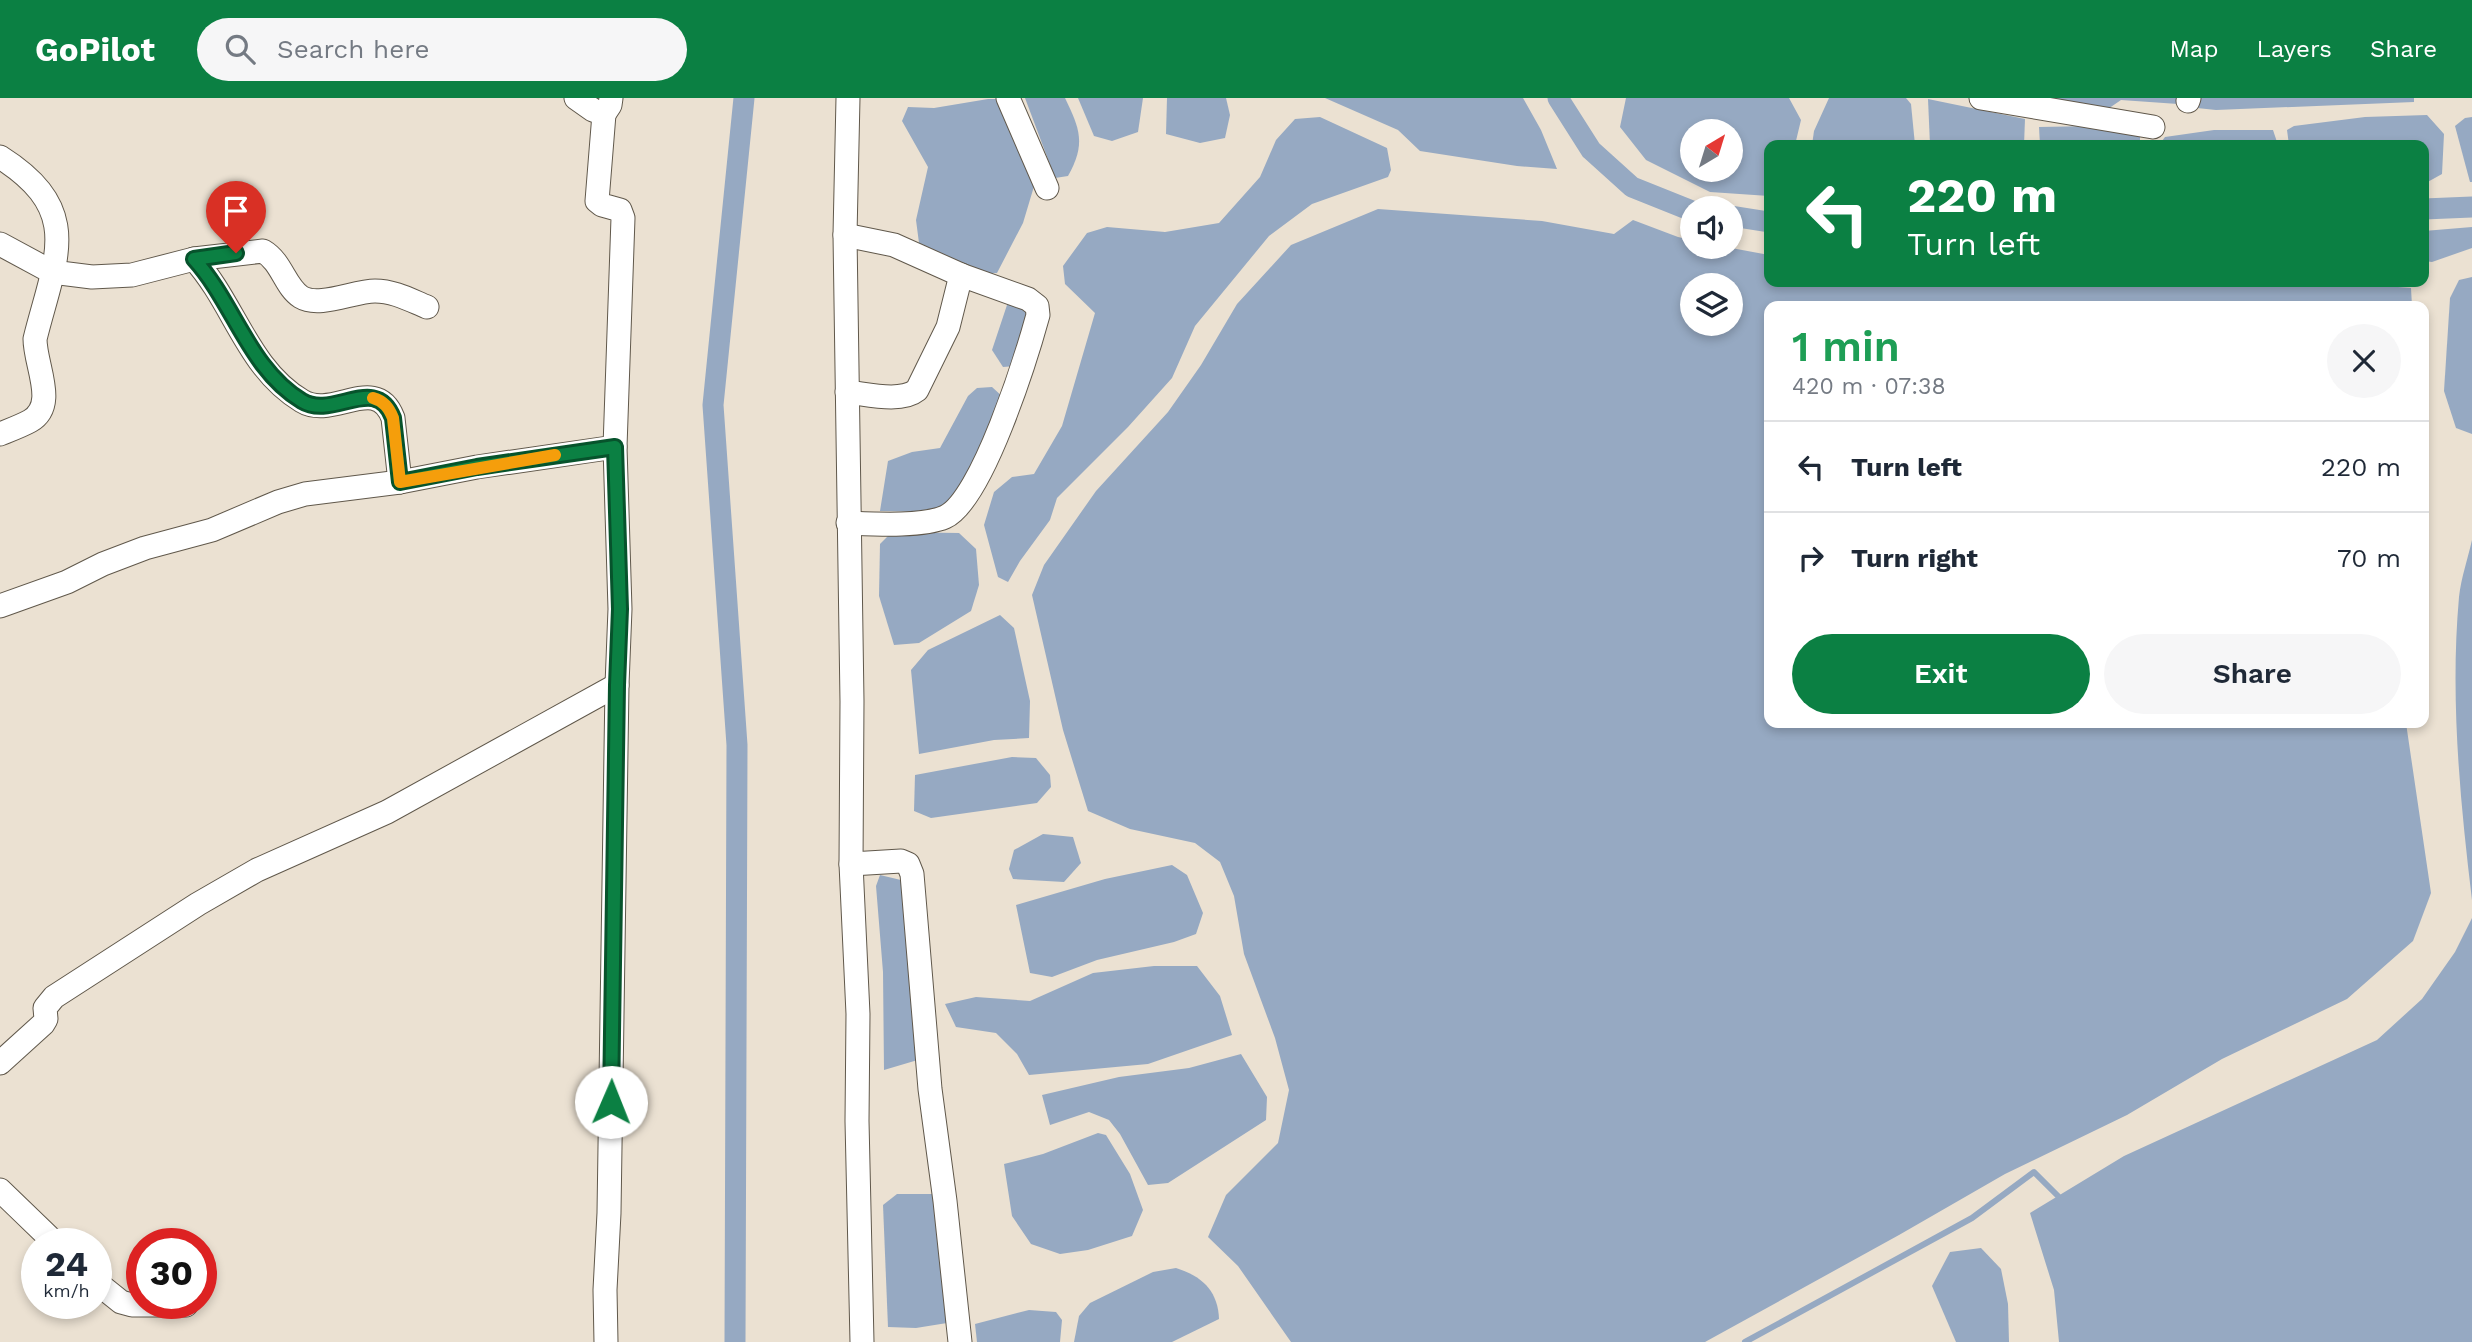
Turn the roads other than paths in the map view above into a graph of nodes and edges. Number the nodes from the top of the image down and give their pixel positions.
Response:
1 (576, 98) edge
2 (848, 98) edge
3 (1008, 98) edge
4 (1981, 98) edge
5 (608, 106) edge
6 (2153, 127) dead end
7 (0, 157) edge
8 (1046, 188) dead end
9 (845, 236) junction
10 (0, 244) edge
11 (194, 259) junction
12 (52, 272) junction
13 (961, 275) junction
14 (427, 307) dead end
15 (847, 392) junction
16 (0, 434) edge
17 (615, 447) junction
18 (400, 482) junction
19 (848, 523) junction
20 (0, 606) edge
21 (617, 685) junction
22 (851, 864) junction
23 (0, 1063) edge
24 (0, 1190) edge
25 (39, 1228) edge
26 (606, 1342) edge
27 (862, 1342) edge
28 (960, 1342) edge

1 - 5 street
2 - 9 street
3 - 8 street
4 - 6 street
5 - 17 street
7 - 12 street
9 - 13 street
9 - 15 street
10 - 12 street
11 - 12 street
11 - 14 street
11 - 18 street
12 - 16 street
13 - 15 street
13 - 19 street
15 - 19 street
17 - 18 street
17 - 21 street
18 - 20 street
19 - 22 street
21 - 23 street
21 - 26 street
22 - 27 street
22 - 28 street
24 - 25 street

